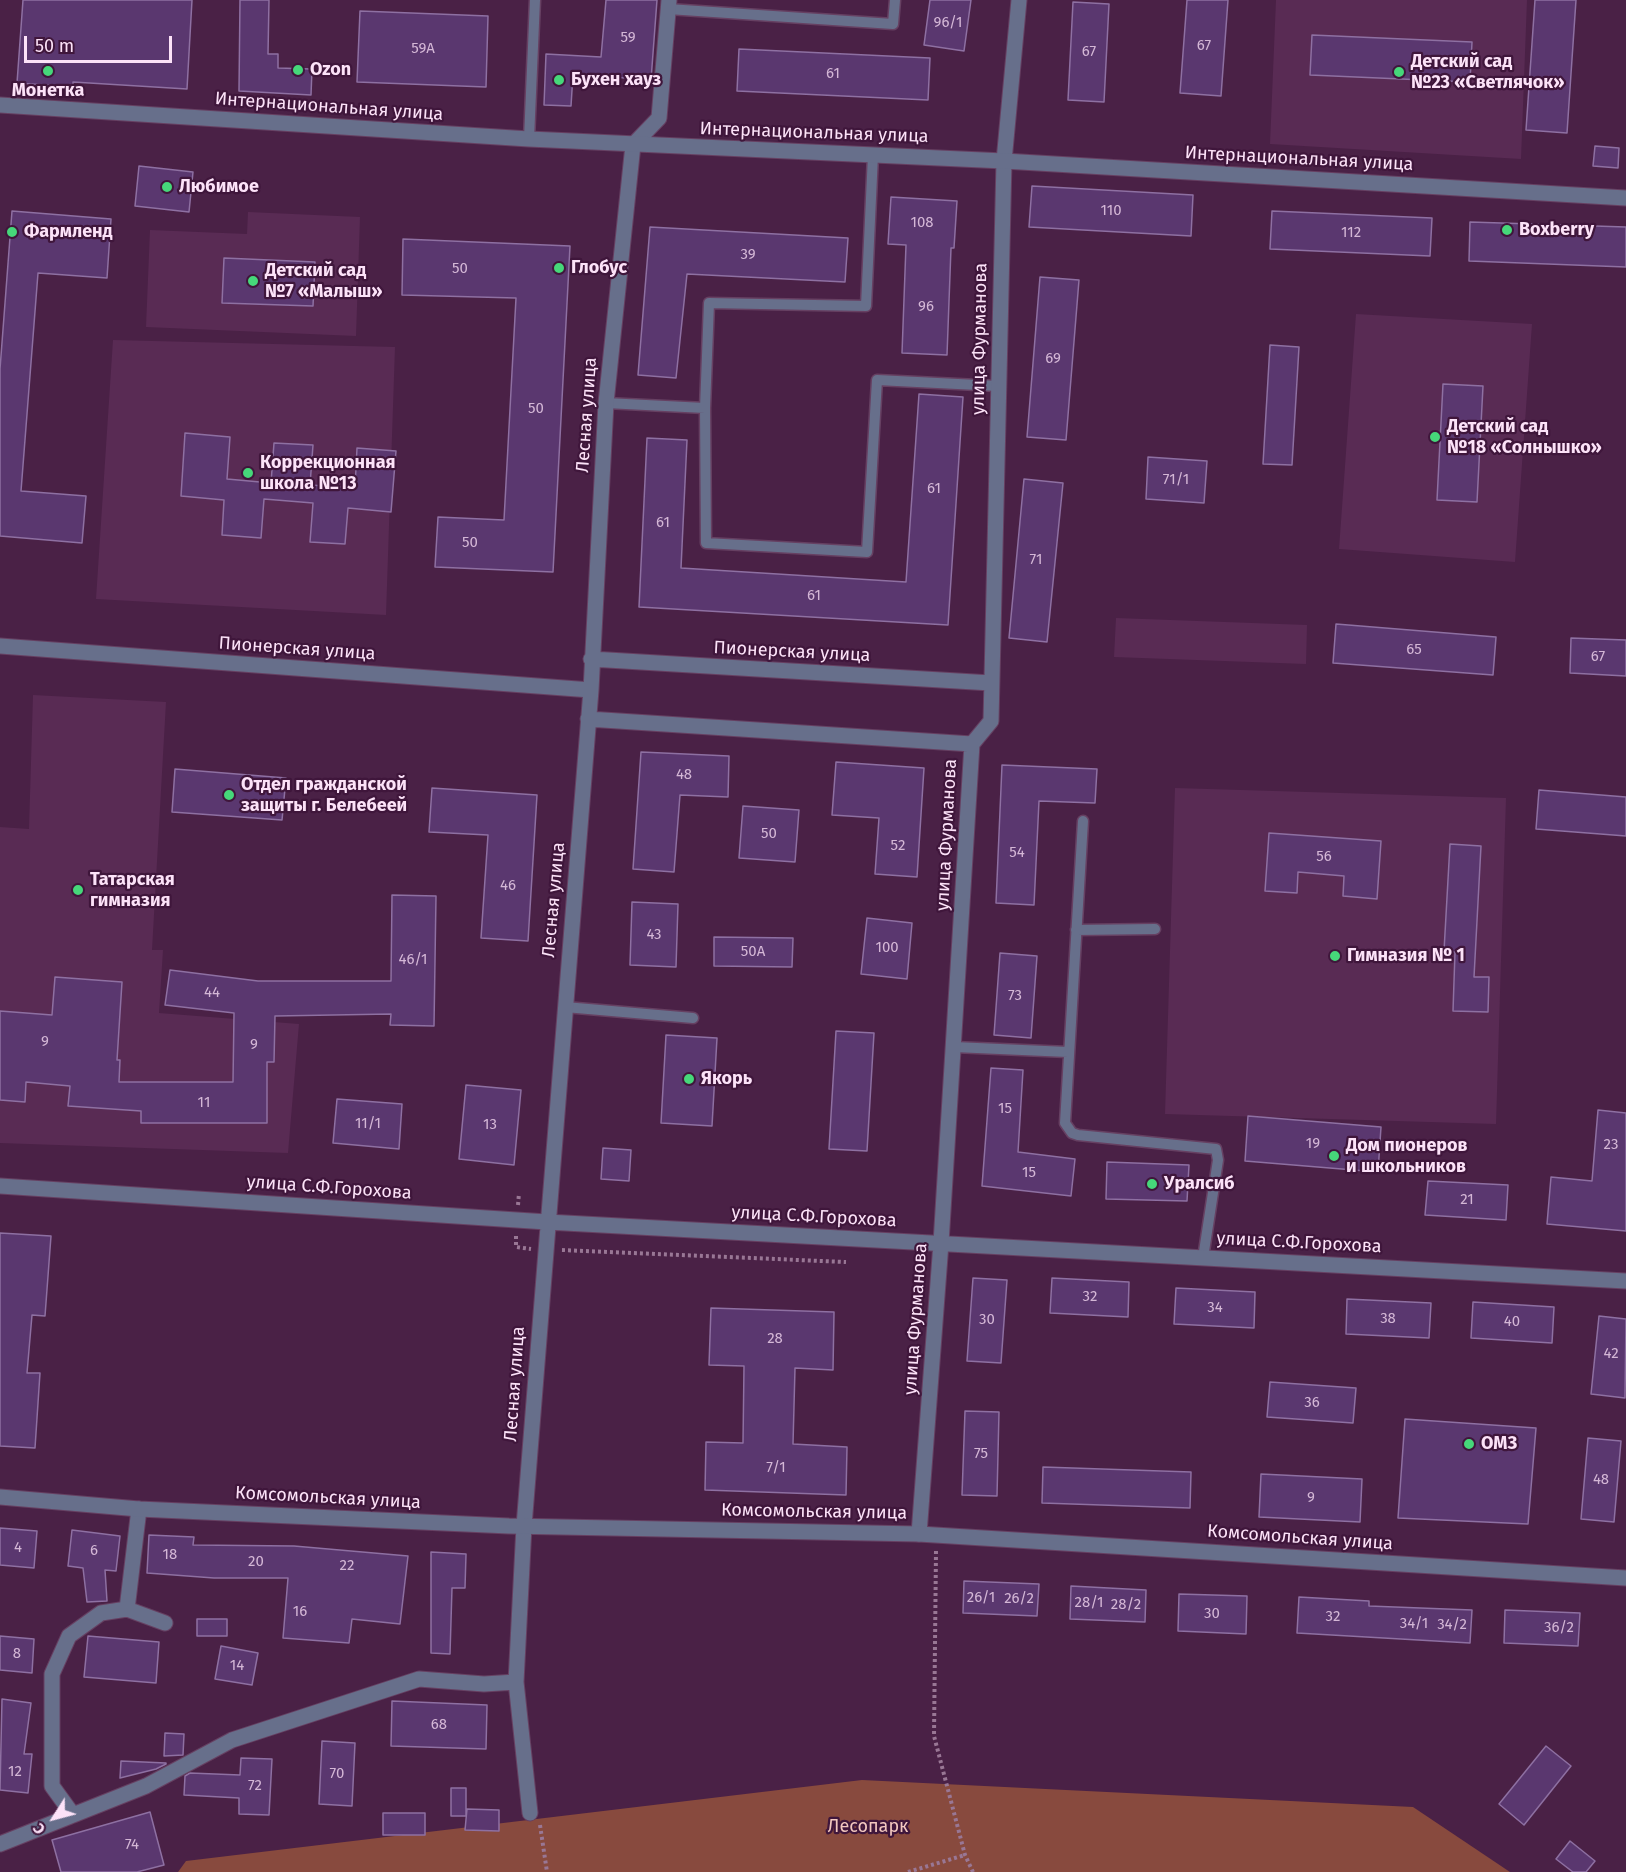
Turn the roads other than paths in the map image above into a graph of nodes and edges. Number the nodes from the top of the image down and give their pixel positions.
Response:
1 (535, 0) edge
2 (896, 0) edge
3 (1019, 0) edge
4 (668, 5) edge
5 (0, 105) edge
6 (529, 139) junction
7 (633, 145) junction
8 (873, 155) junction
9 (1004, 161) junction
10 (1626, 198) edge
11 (998, 386) junction
12 (606, 403) junction
13 (705, 408) junction
14 (0, 646) edge
15 (591, 659) junction
16 (991, 683) junction
17 (591, 690) junction
18 (588, 719) junction
19 (972, 744) junction
20 (1083, 821) dead end
21 (1155, 929) dead end
22 (1076, 930) junction
23 (565, 1006) junction
24 (693, 1018) dead end
25 (954, 1047) junction
26 (1068, 1052) junction
27 (0, 1186) edge
28 (547, 1222) junction
29 (941, 1243) junction
30 (1203, 1258) junction
31 (1626, 1281) edge
32 (0, 1497) edge
33 (139, 1509) junction
34 (524, 1526) junction
35 (919, 1534) junction
36 (1626, 1578) edge
37 (127, 1610) junction
38 (165, 1623) dead end
39 (516, 1682) junction
40 (530, 1814) dead end
41 (73, 1815) junction
42 (0, 1844) edge

1 - 6 lane
2 - 4 lane
3 - 9 street, улица Фурманова
4 - 7 street
5 - 6 street, Интернациональная улица
6 - 7 street, Интернациональная улица
7 - 8 street, Интернациональная улица
7 - 12 street, Лесная улица
8 - 9 street, Интернациональная улица
8 - 13 lane
9 - 10 street, Интернациональная улица
9 - 11 street, улица Фурманова
11 - 13 lane
11 - 16 street, улица Фурманова
12 - 13 lane
12 - 15 street, Лесная улица
14 - 17 street, Пионерская улица
15 - 16 street, Пионерская улица
15 - 17 street, Лесная улица
16 - 19 street, улица Фурманова
17 - 18 street, Лесная улица
18 - 19 street
18 - 23 street, Лесная улица
19 - 25 street, улица Фурманова
20 - 22 lane
21 - 22 lane
22 - 26 lane
23 - 24 lane
23 - 28 street, Лесная улица
25 - 26 lane
25 - 29 street, улица Фурманова
26 - 30 lane
27 - 28 street, улица С.Ф.Горохова
28 - 29 street, улица С.Ф.Горохова
28 - 34 street, Лесная улица
29 - 30 street, улица С.Ф.Горохова
29 - 35 street, улица Фурманова
30 - 31 street, улица С.Ф.Горохова
32 - 33 street, Комсомольская улица
33 - 34 street, Комсомольская улица
33 - 37 street
34 - 35 street, Комсомольская улица
34 - 39 street, Лесная улица
35 - 36 street, Комсомольская улица
37 - 38 street
37 - 41 street
39 - 40 street, Лесная улица
39 - 41 street
41 - 42 street

